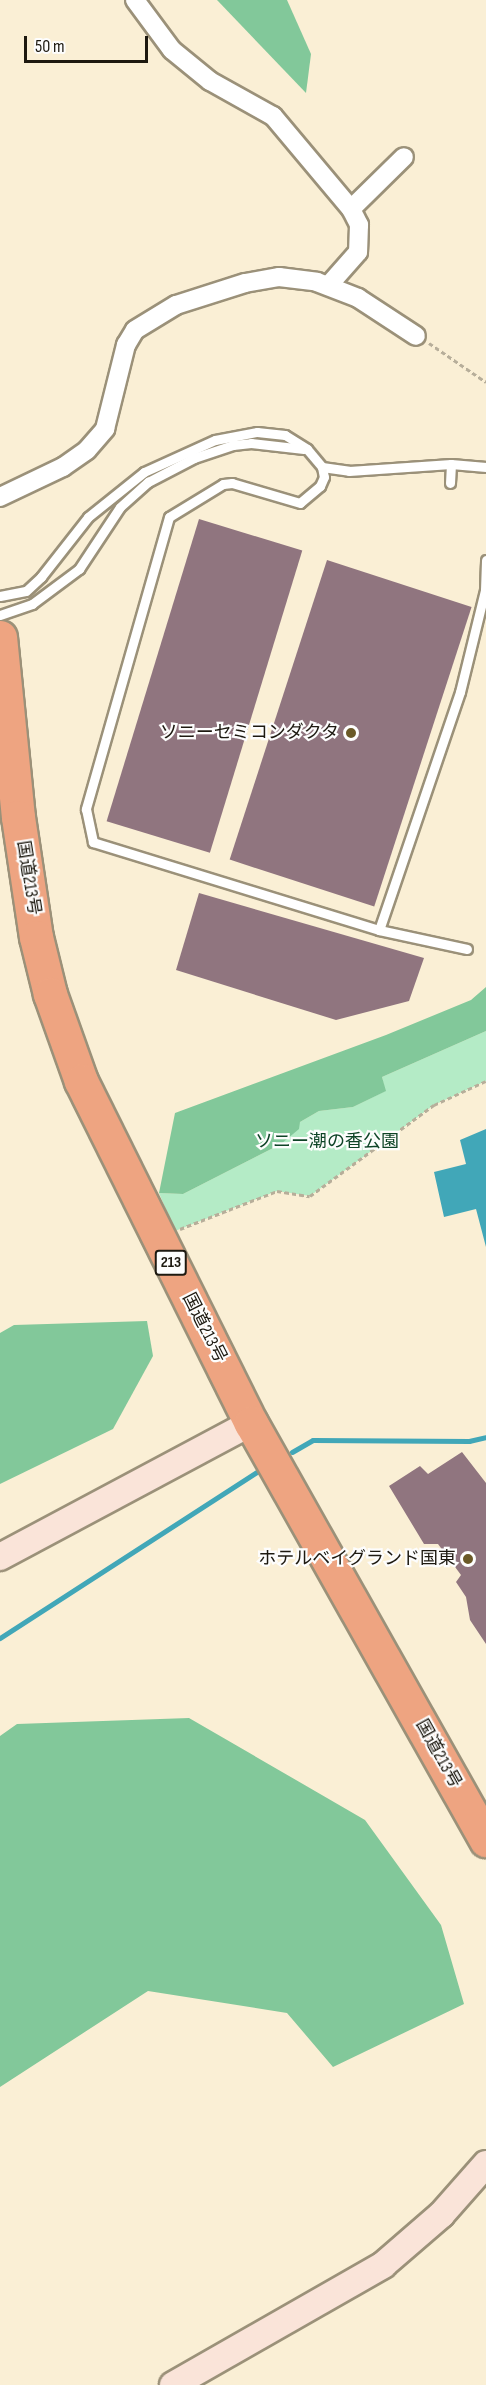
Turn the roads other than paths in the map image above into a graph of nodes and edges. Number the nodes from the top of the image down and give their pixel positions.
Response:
1 (135, 0) edge
2 (404, 158) dead end
3 (351, 209) junction
4 (328, 286) junction
5 (416, 336) dead end
6 (307, 449) junction
7 (451, 464) junction
8 (322, 467) junction
9 (486, 467) edge
10 (450, 483) dead end
11 (0, 497) edge
12 (486, 560) edge
13 (0, 596) edge
14 (0, 615) edge
15 (0, 637) edge
16 (9, 818) edge
17 (379, 930) junction
18 (467, 949) dead end
19 (251, 1423) junction
20 (0, 1557) edge
21 (486, 1840) edge
22 (486, 2164) edge
23 (173, 2385) edge

1 - 3 street
2 - 3 street
3 - 4 street
4 - 5 street
4 - 11 street
6 - 8 lane
6 - 13 lane
6 - 14 lane
7 - 8 lane
7 - 9 lane
7 - 10 lane
8 - 17 lane
12 - 17 lane
15 - 16 highway, 国道213号 / 213
16 - 19 highway, 国道213号 / 213
17 - 18 lane
19 - 20 street
19 - 21 highway, 国道213号 / 213
22 - 23 street

